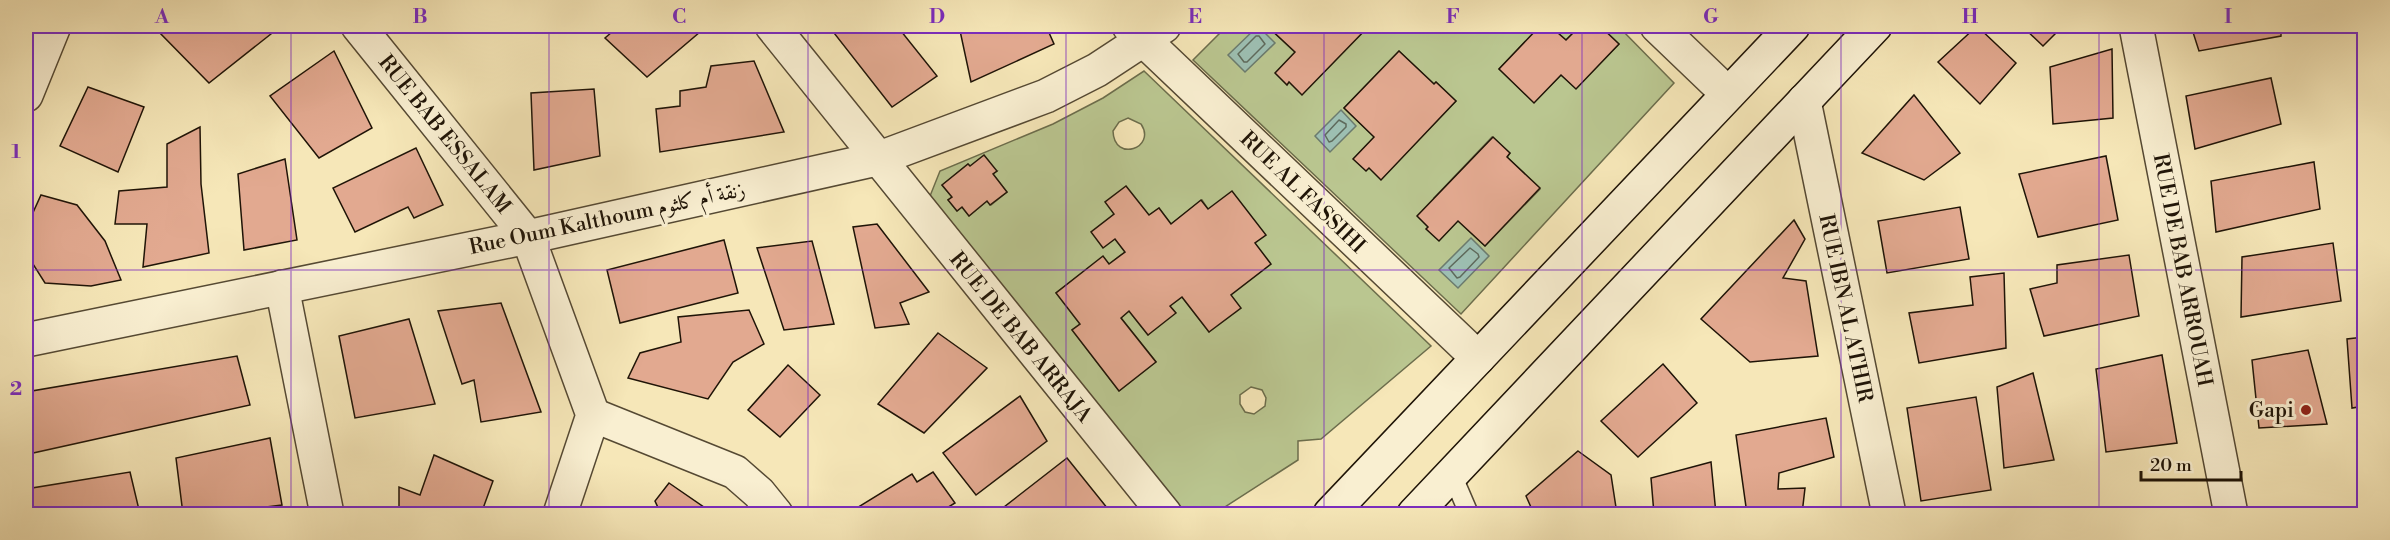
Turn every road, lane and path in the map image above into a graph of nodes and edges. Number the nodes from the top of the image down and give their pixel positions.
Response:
1 (54, 26) edge
2 (358, 26) edge
3 (772, 26) edge
4 (1657, 26) edge
5 (1793, 26) edge
6 (1875, 26) edge
7 (2136, 26) edge
8 (1145, 31) edge
9 (1728, 94) junction
10 (26, 95) edge
11 (1804, 101) junction
12 (877, 159) junction
13 (528, 237) junction
14 (282, 287) junction
15 (26, 340) edge
16 (1478, 358) junction
17 (593, 414) junction
18 (1451, 472) junction
19 (327, 514) edge
20 (560, 514) edge
21 (776, 514) edge
22 (1165, 514) edge
23 (1330, 514) edge
24 (1414, 514) edge
25 (1469, 514) edge
26 (1889, 514) edge
27 (2231, 514) edge

1 - 10 street
2 - 13 street, RUE BAB ESSALAM
3 - 12 street, RUE DE BAB ARRAJA
4 - 9 street
5 - 9 street
6 - 11 street
7 - 27 street, RUE DE BAB ARROUAH
8 - 12 street, Rue Oum Kalthoum زنقة أم كلثوم
8 - 16 street, RUE AL FASSIHI
9 - 16 street
11 - 18 street
11 - 26 street, RUE IBN AL ATHIR
12 - 13 street, Rue Oum Kalthoum زنقة أم كلثوم
12 - 22 street, RUE DE BAB ARRAJA
13 - 14 street, Rue Oum Kalthoum زنقة أم كلثوم
13 - 17 street, RUE BAB ESSALAM
14 - 15 street, Rue Oum Kalthoum زنقة أم كلثوم
14 - 19 street
16 - 23 street
17 - 20 street
17 - 21 street
18 - 24 street
18 - 25 lane

